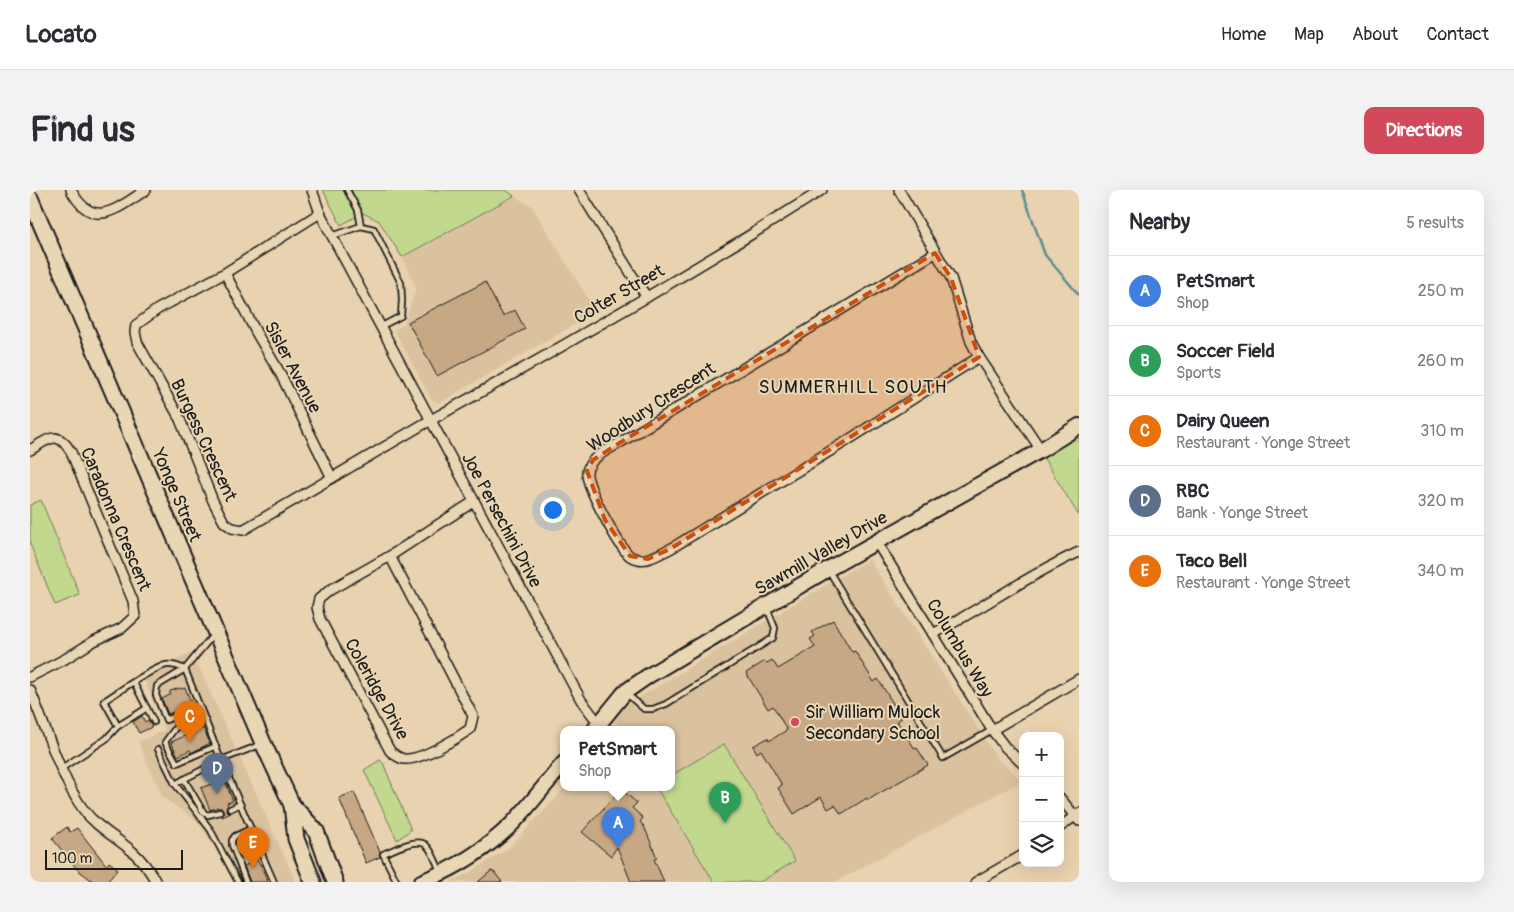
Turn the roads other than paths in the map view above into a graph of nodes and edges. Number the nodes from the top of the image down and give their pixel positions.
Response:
1 (71, 190) edge
2 (146, 190) edge
3 (312, 190) edge
4 (346, 190) edge
5 (579, 190) edge
6 (822, 190) edge
7 (899, 190) edge
8 (30, 198) edge
9 (320, 212) junction
10 (361, 226) junction
11 (332, 236) junction
12 (935, 253) junction
13 (224, 273) junction
14 (647, 297) junction
15 (380, 327) junction
16 (980, 357) junction
17 (430, 420) junction
18 (1079, 426) edge
19 (30, 450) edge
20 (1042, 450) junction
21 (332, 478) junction
22 (473, 502) junction
23 (878, 542) junction
24 (1079, 552) edge
25 (390, 556) junction
26 (828, 569) junction
27 (766, 606) junction
28 (216, 632) junction
29 (933, 634) junction
30 (185, 669) junction
31 (30, 677) edge
32 (1079, 679) edge
33 (134, 682) junction
34 (30, 690) edge
35 (625, 692) junction
36 (199, 706) junction
37 (147, 708) junction
38 (202, 714) junction
39 (154, 722) dead end
40 (118, 726) junction
41 (596, 726) edge
42 (598, 726) edge
43 (992, 730) junction
44 (263, 743) junction
45 (216, 746) junction
46 (158, 749) dead end
47 (221, 760) junction
48 (1019, 760) edge
49 (62, 768) junction
50 (560, 768) edge
51 (184, 779) junction
52 (175, 784) junction
53 (1064, 802) edge
54 (240, 804) junction
55 (292, 805) junction
56 (230, 809) dead end
57 (220, 812) dead end
58 (1078, 817) edge
59 (1064, 825) edge
60 (250, 829) junction
61 (1019, 857) edge
62 (442, 874) junction
63 (156, 882) edge
64 (238, 882) edge
65 (246, 882) edge
66 (274, 882) edge
67 (313, 882) edge
68 (335, 882) edge
69 (397, 882) edge
70 (421, 882) edge
71 (978, 882) edge

1 - 2 street
3 - 9 street, Joe Persechini Drive
4 - 10 lane
5 - 14 street
6 - 14 street, Colter Street
7 - 12 street
8 - 28 main road, Yonge Street
9 - 11 street, Joe Persechini Drive
9 - 13 street, Burgess Crescent
10 - 11 lane
10 - 15 lane
11 - 15 street, Joe Persechini Drive
12 - 16 street
12 - 16 street, Woodbury Crescent
13 - 21 street, Sisler Avenue
13 - 21 street, Burgess Crescent
14 - 17 street, Colter Street
15 - 17 street, Joe Persechini Drive
16 - 20 street
17 - 21 street, Burgess Crescent
17 - 22 street, Joe Persechini Drive
18 - 20 street, Sawmill Valley Drive
19 - 31 street, Caradonna Crescent
20 - 23 street, Sawmill Valley Drive
22 - 25 street, Coleridge Drive
22 - 41 street, Joe Persechini Drive
23 - 26 street, Sawmill Valley Drive
23 - 29 street, Columbus Way
24 - 29 street
25 - 25 street, Coleridge Drive
26 - 27 street, Sawmill Valley Drive
26 - 43 lane
27 - 35 street, Sawmill Valley Drive
27 - 35 lane
28 - 30 lane
28 - 44 main road, Yonge Street
29 - 43 street, Columbus Way
30 - 33 lane
30 - 36 lane
30 - 36 lane
32 - 43 street
33 - 37 lane
33 - 40 lane
34 - 49 street
35 - 42 street, Sawmill Valley Drive
36 - 38 lane
37 - 39 lane
37 - 40 lane
38 - 45 lane
38 - 45 lane
40 - 49 lane
43 - 48 street, Columbus Way
44 - 47 lane
44 - 55 main road, Yonge Street
45 - 47 lane
46 - 52 lane
47 - 51 lane
47 - 54 lane
49 - 63 street
50 - 62 street
51 - 52 lane
51 - 57 lane
52 - 64 lane
53 - 58 street
54 - 56 lane
54 - 60 lane
55 - 67 main road, Yonge Street
55 - 68 main road, Yonge Street
58 - 59 street
60 - 65 lane
60 - 66 lane
61 - 71 street
62 - 69 lane
62 - 70 street

